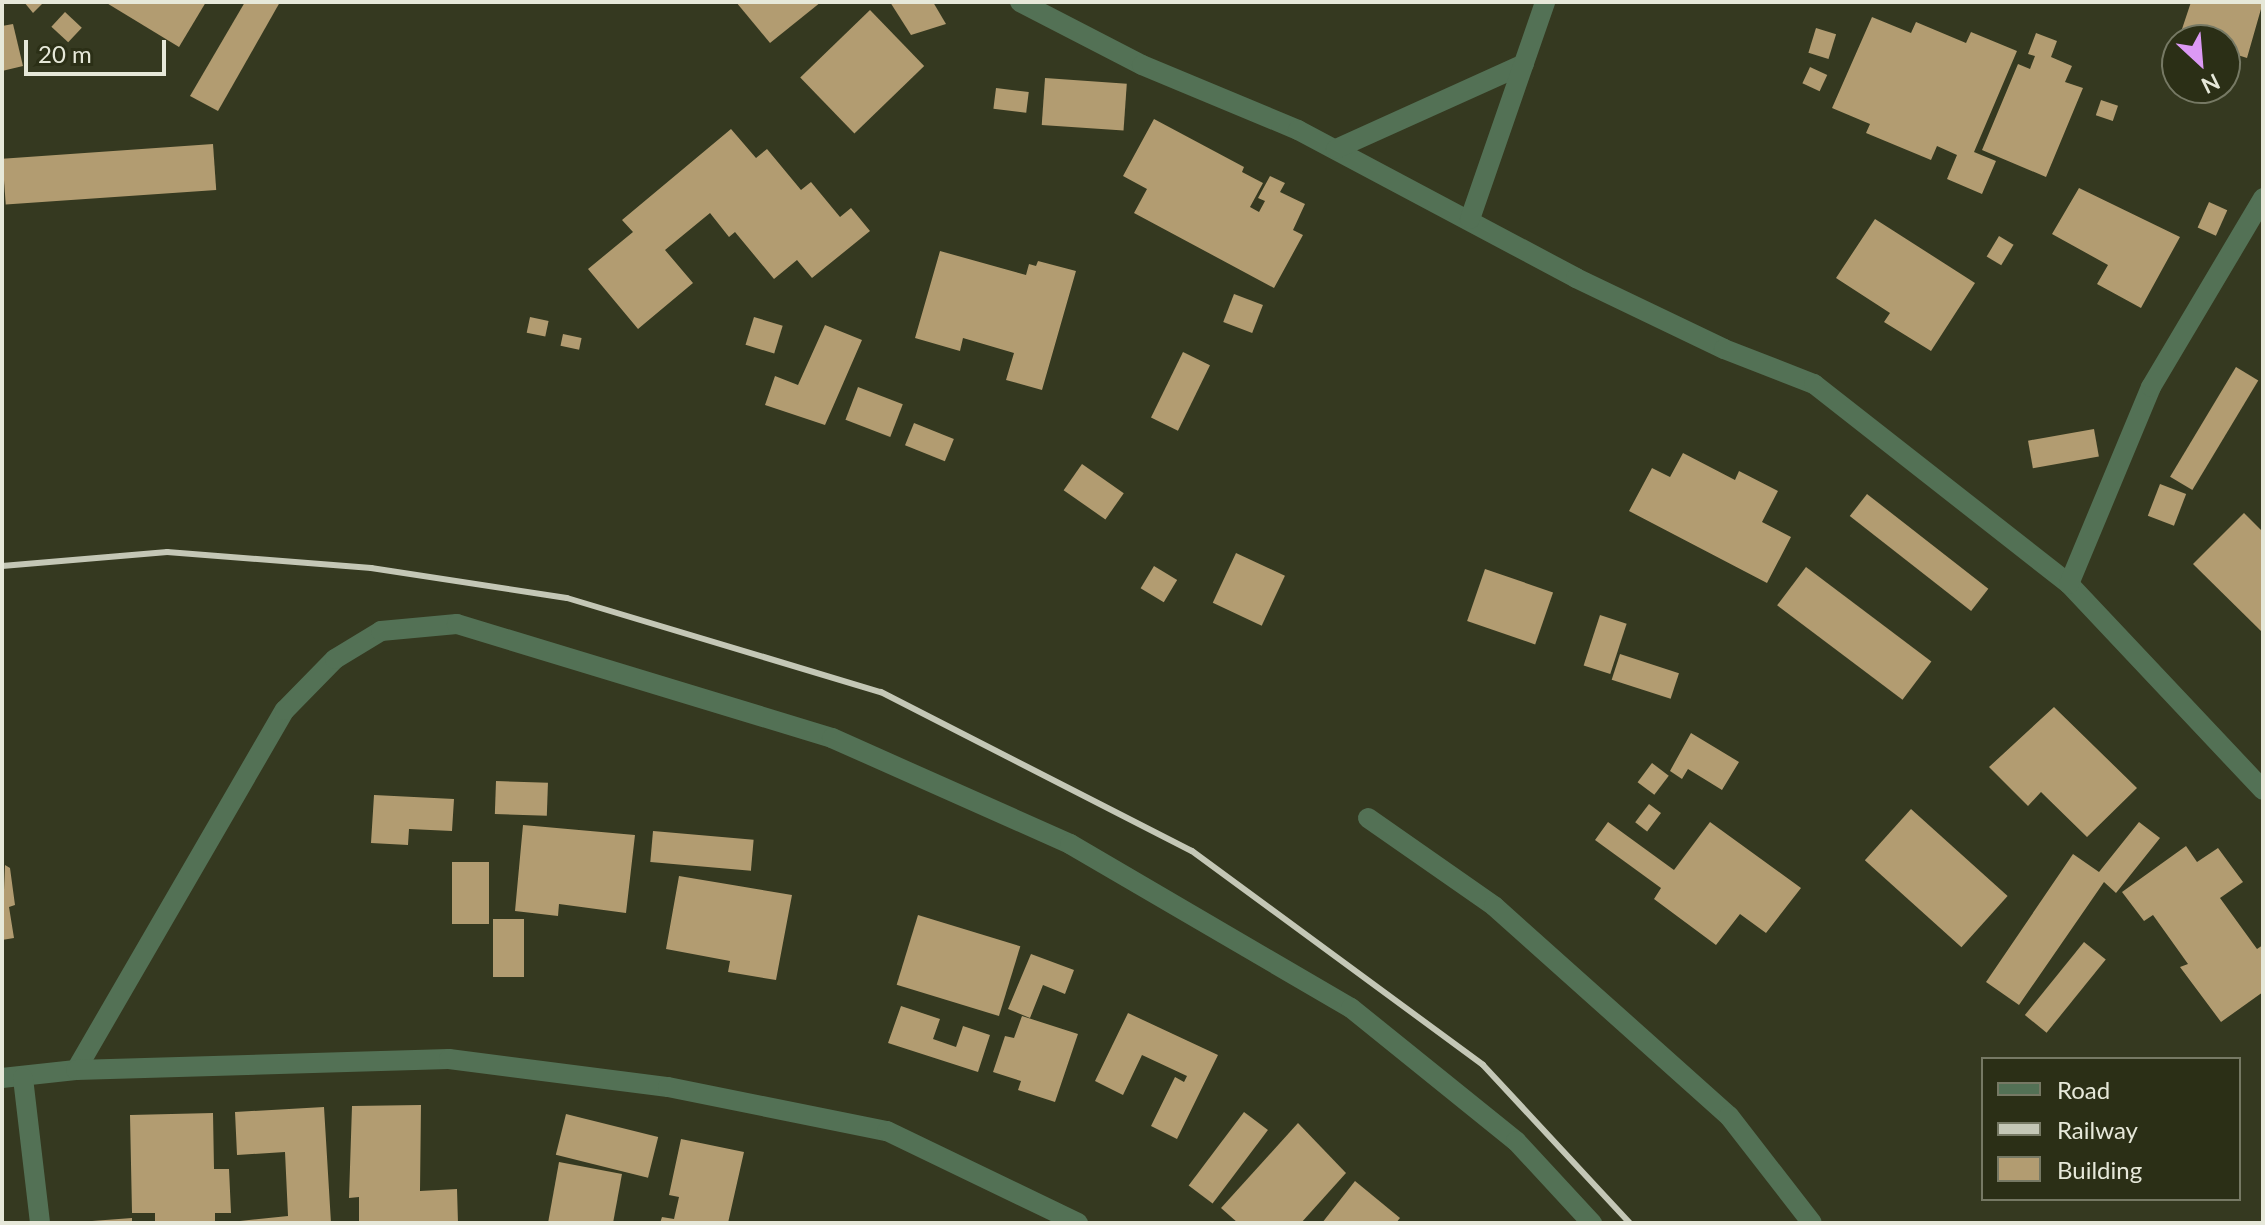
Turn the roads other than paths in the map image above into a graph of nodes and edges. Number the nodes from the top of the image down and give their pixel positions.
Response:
1 (1020, 2) edge
2 (1545, 2) edge
3 (1524, 64) junction
4 (1336, 149) junction
5 (2263, 198) edge
6 (1470, 219) junction
7 (2069, 584) junction
8 (2263, 790) edge
9 (1368, 818) dead end
10 (76, 1070) junction
11 (2, 1078) edge
12 (23, 1078) junction
13 (40, 1223) edge
14 (1078, 1223) edge
15 (1592, 1223) edge
16 (1812, 1223) edge

1 - 4 street
2 - 3 street
3 - 4 street
3 - 6 street
4 - 6 street
5 - 7 street
6 - 7 street
7 - 8 street
9 - 16 street
10 - 12 street
10 - 14 street
10 - 15 street
11 - 12 street
12 - 13 street

